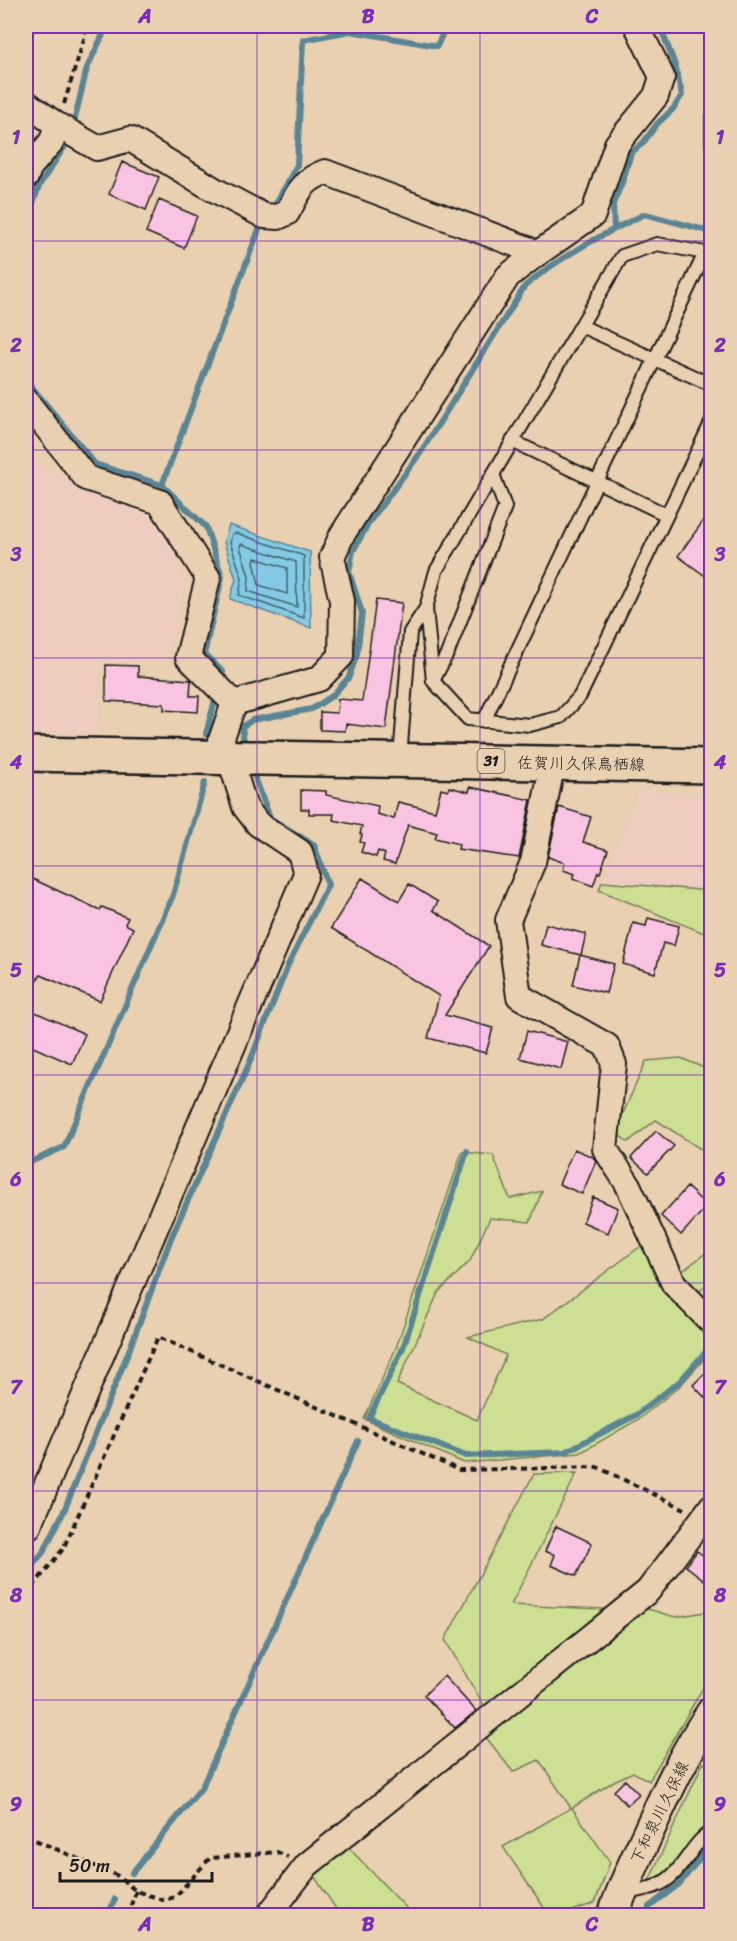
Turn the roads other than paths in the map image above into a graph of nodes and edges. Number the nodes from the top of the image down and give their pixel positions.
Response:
1 (637, 26) edge
2 (26, 103) edge
3 (711, 119) edge
4 (57, 125) junction
5 (711, 144) edge
6 (26, 177) edge
7 (708, 255) edge
8 (534, 256) junction
9 (581, 326) junction
10 (655, 359) junction
11 (711, 385) edge
12 (26, 401) edge
13 (711, 421) edge
14 (512, 441) junction
15 (493, 474) junction
16 (597, 482) junction
17 (667, 515) junction
18 (426, 608) junction
19 (433, 681) junction
20 (234, 703) junction
21 (484, 721) junction
22 (26, 754) edge
23 (229, 756) junction
24 (400, 759) junction
25 (553, 762) junction
26 (711, 766) edge
27 (711, 1323) edge
28 (707, 1512) edge
29 (30, 1526) dead end
30 (711, 1712) edge
31 (711, 1831) edge
32 (616, 1905) edge
33 (268, 1916) edge

1 - 8 street
2 - 4 street
3 - 5 lane
4 - 6 street
4 - 8 street
7 - 9 lane
7 - 10 lane
8 - 20 street
9 - 10 lane
9 - 14 lane
10 - 11 lane
10 - 16 lane
12 - 20 street
13 - 17 lane
14 - 15 lane
14 - 16 lane
15 - 18 lane
15 - 19 lane
16 - 17 lane
16 - 21 lane
17 - 21 lane
18 - 19 lane
18 - 24 lane
19 - 21 lane
20 - 23 street
22 - 23 main road, 31
23 - 24 main road, 佐賀川久保鳥栖線 / 31
23 - 29 street
24 - 25 main road, 佐賀川久保鳥栖線 / 31
25 - 26 main road, 佐賀川久保鳥栖線 / 31
25 - 27 street
28 - 33 street
30 - 32 street, 下和泉川久保線
31 - 32 lane

